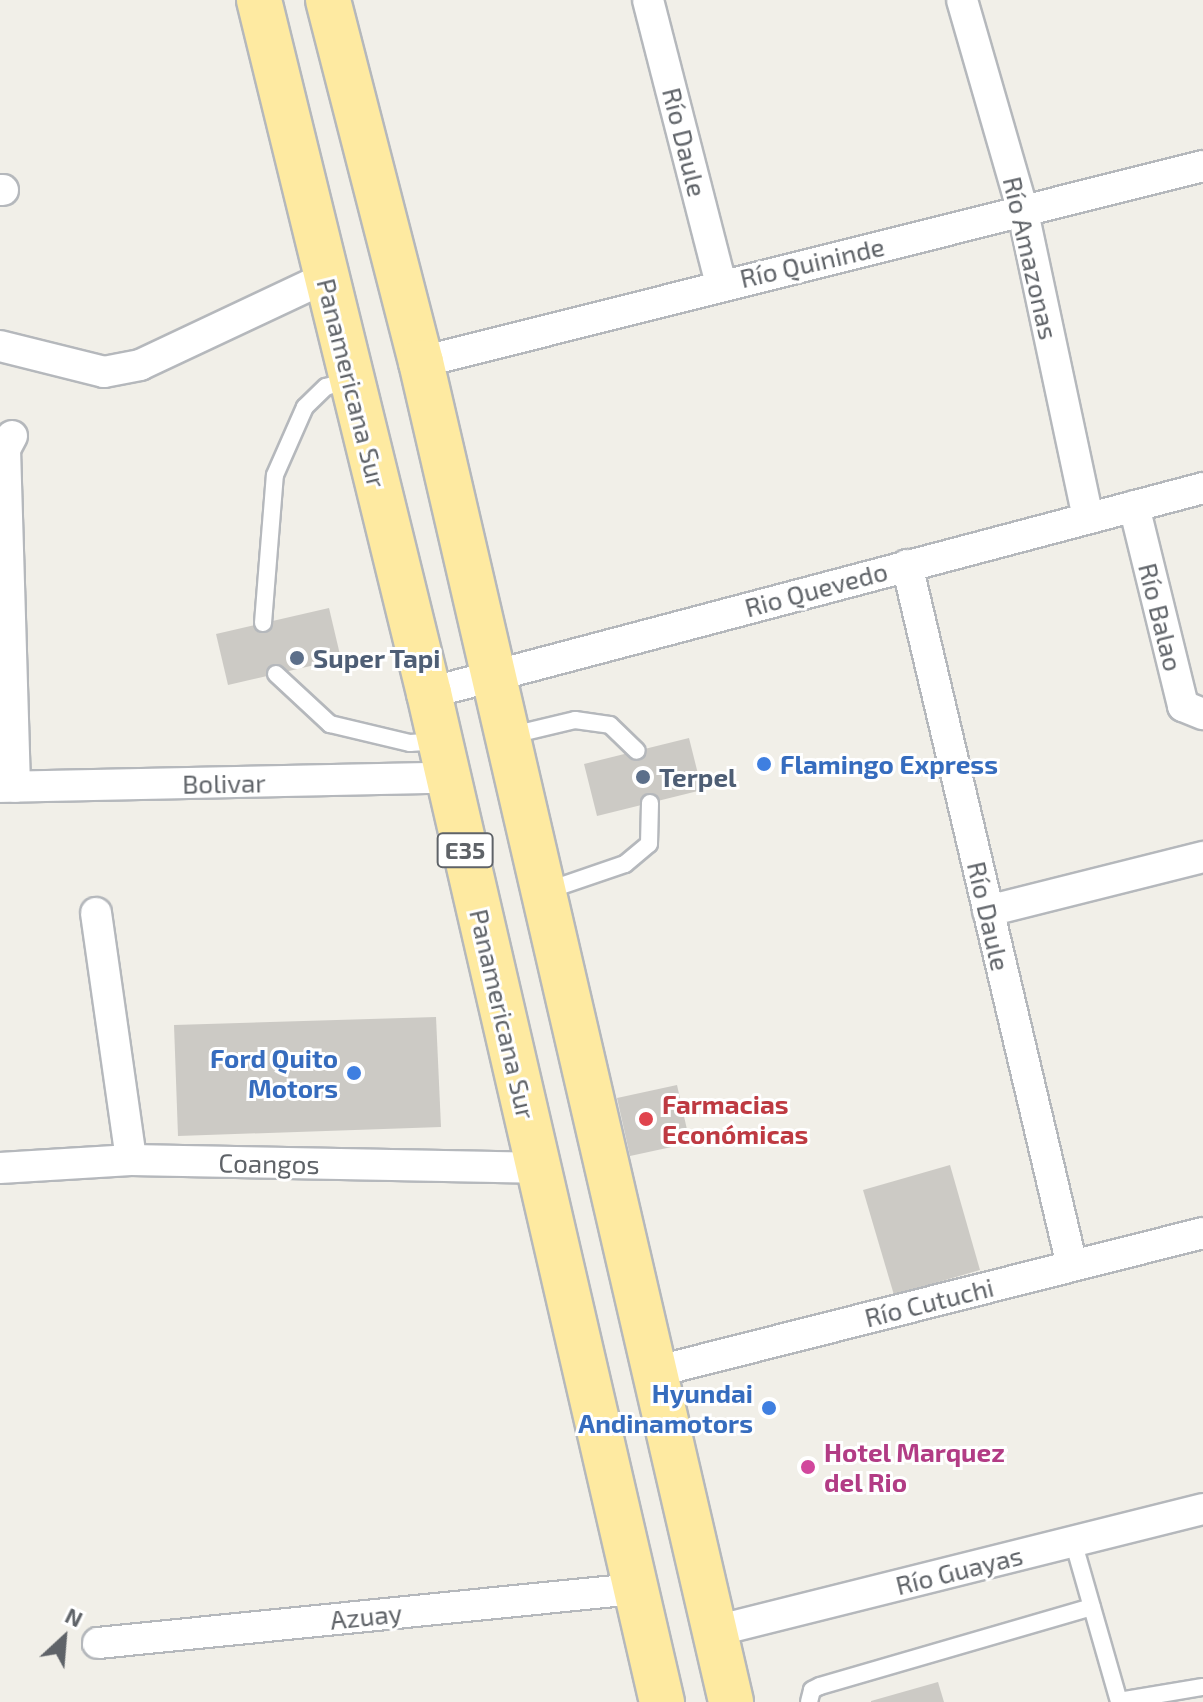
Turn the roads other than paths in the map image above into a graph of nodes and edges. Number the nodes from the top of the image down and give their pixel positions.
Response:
1 (259, 0) edge
2 (328, 0) edge
3 (648, 0) edge
4 (962, 0) edge
5 (1203, 166) edge
6 (1023, 212) junction
7 (325, 278) junction
8 (721, 284) junction
9 (0, 346) edge
10 (421, 362) junction
11 (352, 379) junction
12 (12, 436) dead end
13 (1203, 488) edge
14 (1134, 506) junction
15 (1088, 518) junction
16 (907, 565) junction
17 (263, 623) dead end
18 (276, 674) dead end
19 (494, 674) junction
20 (429, 693) junction
21 (1203, 714) edge
22 (508, 736) junction
23 (637, 751) dead end
24 (444, 760) junction
25 (7, 787) edge
26 (650, 803) dead end
27 (1203, 857) edge
28 (544, 891) junction
29 (988, 911) junction
30 (96, 913) dead end
31 (131, 1160) junction
32 (0, 1168) edge
33 (538, 1168) junction
34 (1203, 1233) edge
35 (1072, 1266) junction
36 (654, 1372) junction
37 (1203, 1509) edge
38 (1073, 1541) junction
39 (634, 1589) junction
40 (1092, 1607) junction
41 (715, 1631) junction
42 (98, 1643) dead end
43 (1203, 1687) edge
44 (1120, 1701) edge
45 (662, 1702) edge
46 (731, 1702) edge
47 (809, 1702) edge

1 - 7 highway, Panamericana Sur / E35
2 - 10 highway, E35
3 - 8 street, Río Daule
4 - 6 street, Río Amazonas
5 - 6 street, Río Quininde
6 - 8 street, Río Quininde
6 - 15 street, Río Amazonas
7 - 9 street
7 - 11 highway, Panamericana Sur / E35
8 - 10 street, Río Quininde
10 - 19 highway, E35
11 - 17 lane
11 - 20 highway, Panamericana Sur / E35
12 - 25 street
13 - 14 street, Rio Quevedo
14 - 15 street, Rio Quevedo
14 - 21 street, Río Balao
15 - 16 street, Rio Quevedo
16 - 19 street, Rio Quevedo
16 - 29 street, Río Daule
18 - 24 lane
19 - 20 street, Rio Quevedo
19 - 22 highway, E35
20 - 24 highway, Panamericana Sur / E35
22 - 23 lane
22 - 28 highway, E35
24 - 25 street, Bolivar
24 - 33 highway, Panamericana Sur / E35
26 - 28 lane
27 - 29 street
28 - 36 highway, E35
29 - 35 street, Río Daule
30 - 31 street
31 - 32 street, Coangos
31 - 33 street, Coangos
33 - 39 highway, Panamericana Sur / E35
34 - 35 street, Río Cutuchi
35 - 36 street, Río Cutuchi
36 - 41 highway, E35
37 - 38 street, Río Guayas
38 - 40 lane
38 - 41 street, Río Guayas
39 - 42 street, Azuay
39 - 45 highway, Panamericana Sur / E35
40 - 44 lane
40 - 47 lane
41 - 46 highway, E35
43 - 44 lane

